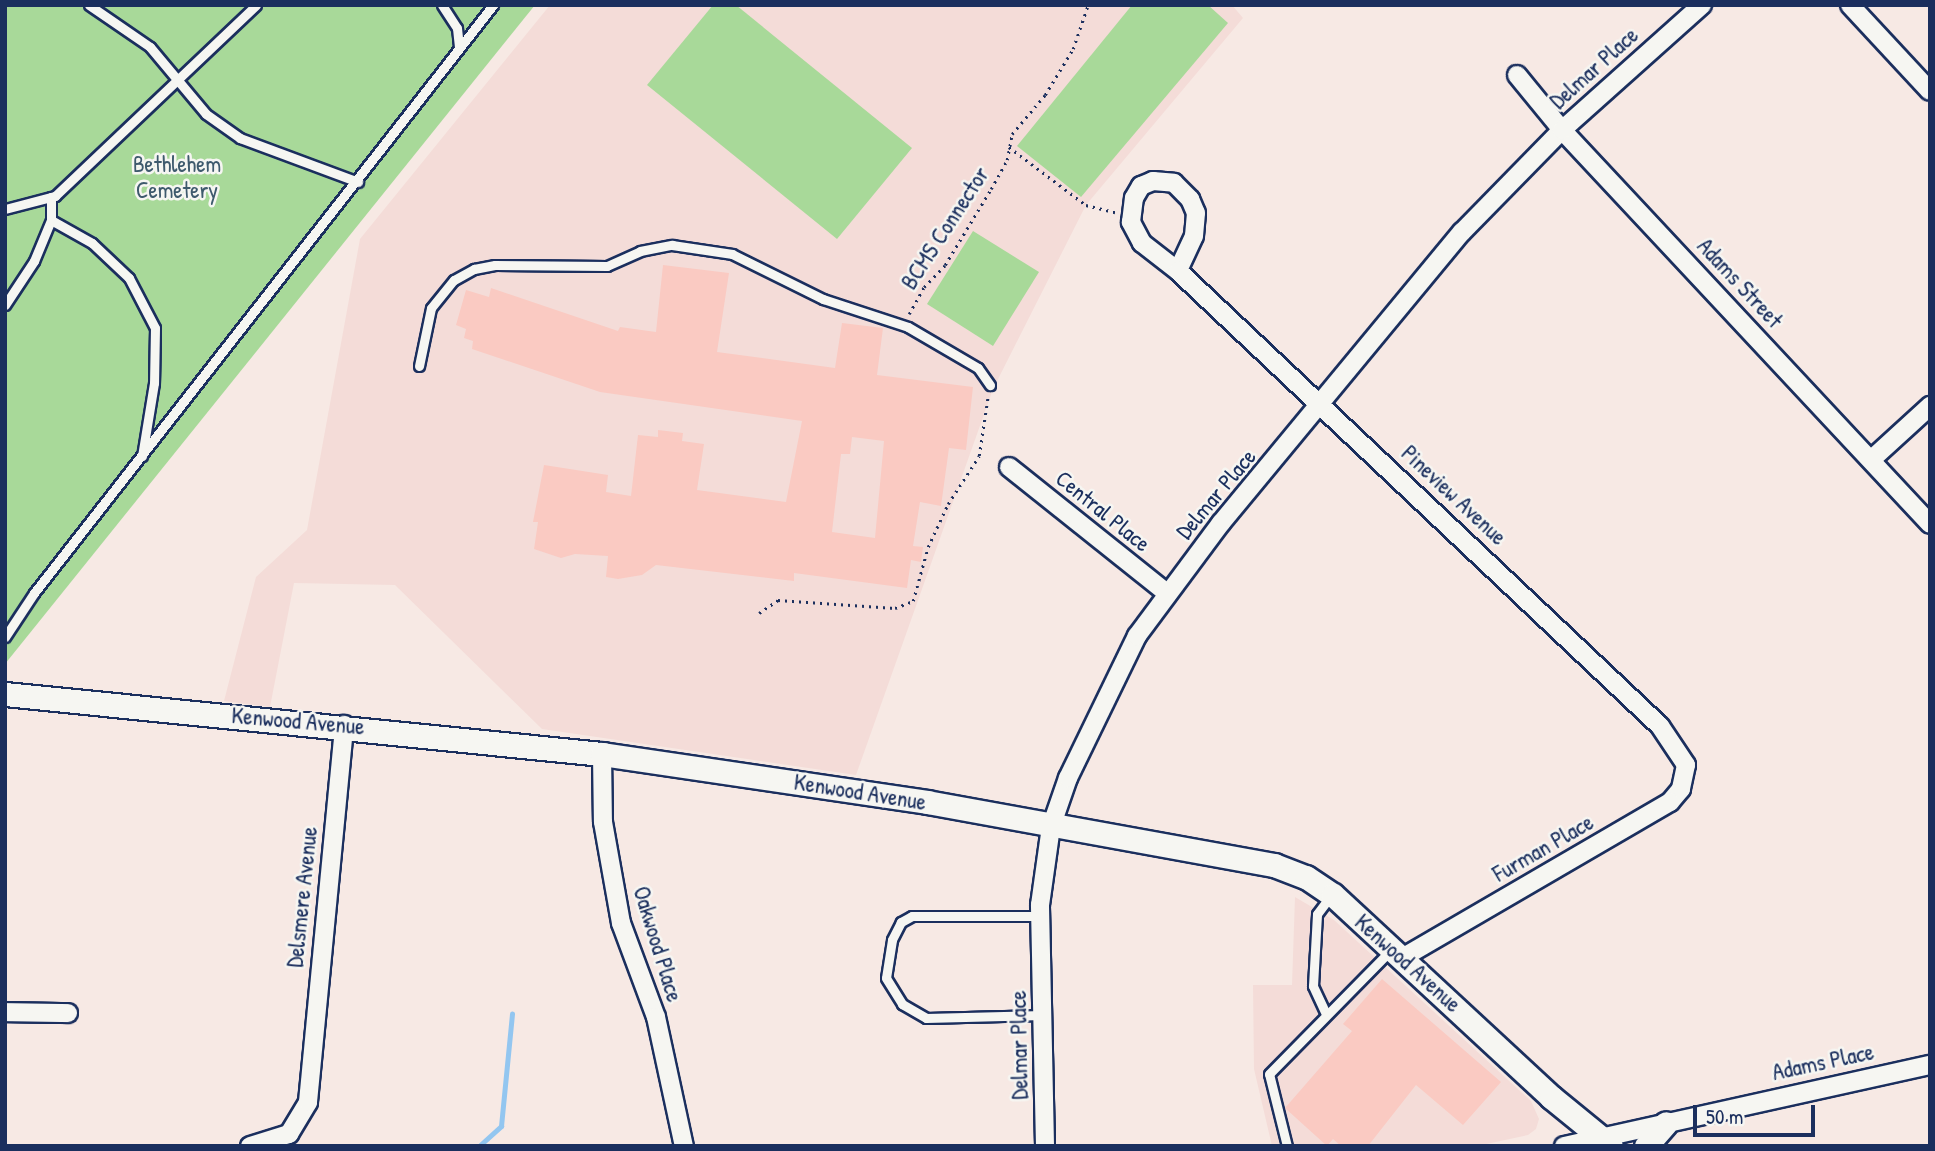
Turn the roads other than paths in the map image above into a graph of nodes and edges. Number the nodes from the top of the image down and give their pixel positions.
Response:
1 (89, 5) edge
2 (256, 5) edge
3 (442, 5) edge
4 (493, 5) edge
5 (1702, 5) edge
6 (1850, 5) edge
7 (459, 48) junction
8 (1517, 75) dead end
9 (177, 78) junction
10 (1930, 91) edge
11 (1562, 130) junction
12 (358, 182) junction
13 (51, 197) junction
14 (5, 209) edge
15 (51, 220) junction
16 (1178, 271) junction
17 (5, 305) edge
18 (419, 366) dead end
19 (990, 385) road end
20 (1322, 406) junction
21 (1930, 407) edge
22 (142, 458) junction
23 (1872, 459) junction
24 (1009, 467) dead end
25 (1930, 524) edge
26 (1168, 594) junction
27 (5, 637) edge
28 (5, 694) edge
29 (344, 725) junction
30 (602, 754) junction
31 (1686, 765) joint
32 (1051, 827) junction
33 (1332, 894) junction
34 (1040, 916) junction
35 (1399, 952) junction
36 (5, 1012) edge
37 (68, 1013) dead end
38 (1326, 1014) junction
39 (1043, 1015) junction
40 (1930, 1065) edge
41 (1666, 1123) junction
42 (1605, 1142) edge
43 (250, 1146) edge
44 (684, 1146) edge
45 (1045, 1146) edge
46 (1287, 1146) edge
47 (1564, 1146) edge
48 (1646, 1146) edge

1 - 9 lane
2 - 9 lane
3 - 7 lane
4 - 7 lane
5 - 11 street, Delmar Place
6 - 10 street
7 - 12 lane
8 - 11 street, Adams Street
9 - 12 lane
9 - 13 lane
11 - 20 street, Delmar Place
11 - 23 street, Adams Street
12 - 22 lane
13 - 14 lane
13 - 15 lane
15 - 17 lane
15 - 22 lane
16 - 16 street, Pineview Avenue
16 - 20 street, Pineview Avenue
18 - 19 lane
20 - 26 street, Delmar Place
20 - 31 street, Pineview Avenue
21 - 23 street
22 - 27 lane
23 - 25 street, Adams Street
24 - 26 street, Central Place
26 - 32 street, Delmar Place
28 - 29 street, Kenwood Avenue
29 - 30 street, Kenwood Avenue
29 - 43 street, Delsmere Avenue
30 - 32 street, Kenwood Avenue
30 - 44 street, Oakwood Place
31 - 35 street, Furman Place
32 - 33 street, Kenwood Avenue
32 - 34 street, Delmar Place
33 - 35 street, Kenwood Avenue
33 - 38 lane
34 - 39 street, Delmar Place
34 - 39 lane
35 - 38 lane
35 - 42 street, Kenwood Avenue
36 - 37 street
38 - 46 lane
39 - 45 street, Delmar Place
40 - 41 street, Adams Place
41 - 42 street, Adams Place
41 - 48 street
42 - 47 street, Adams Place

